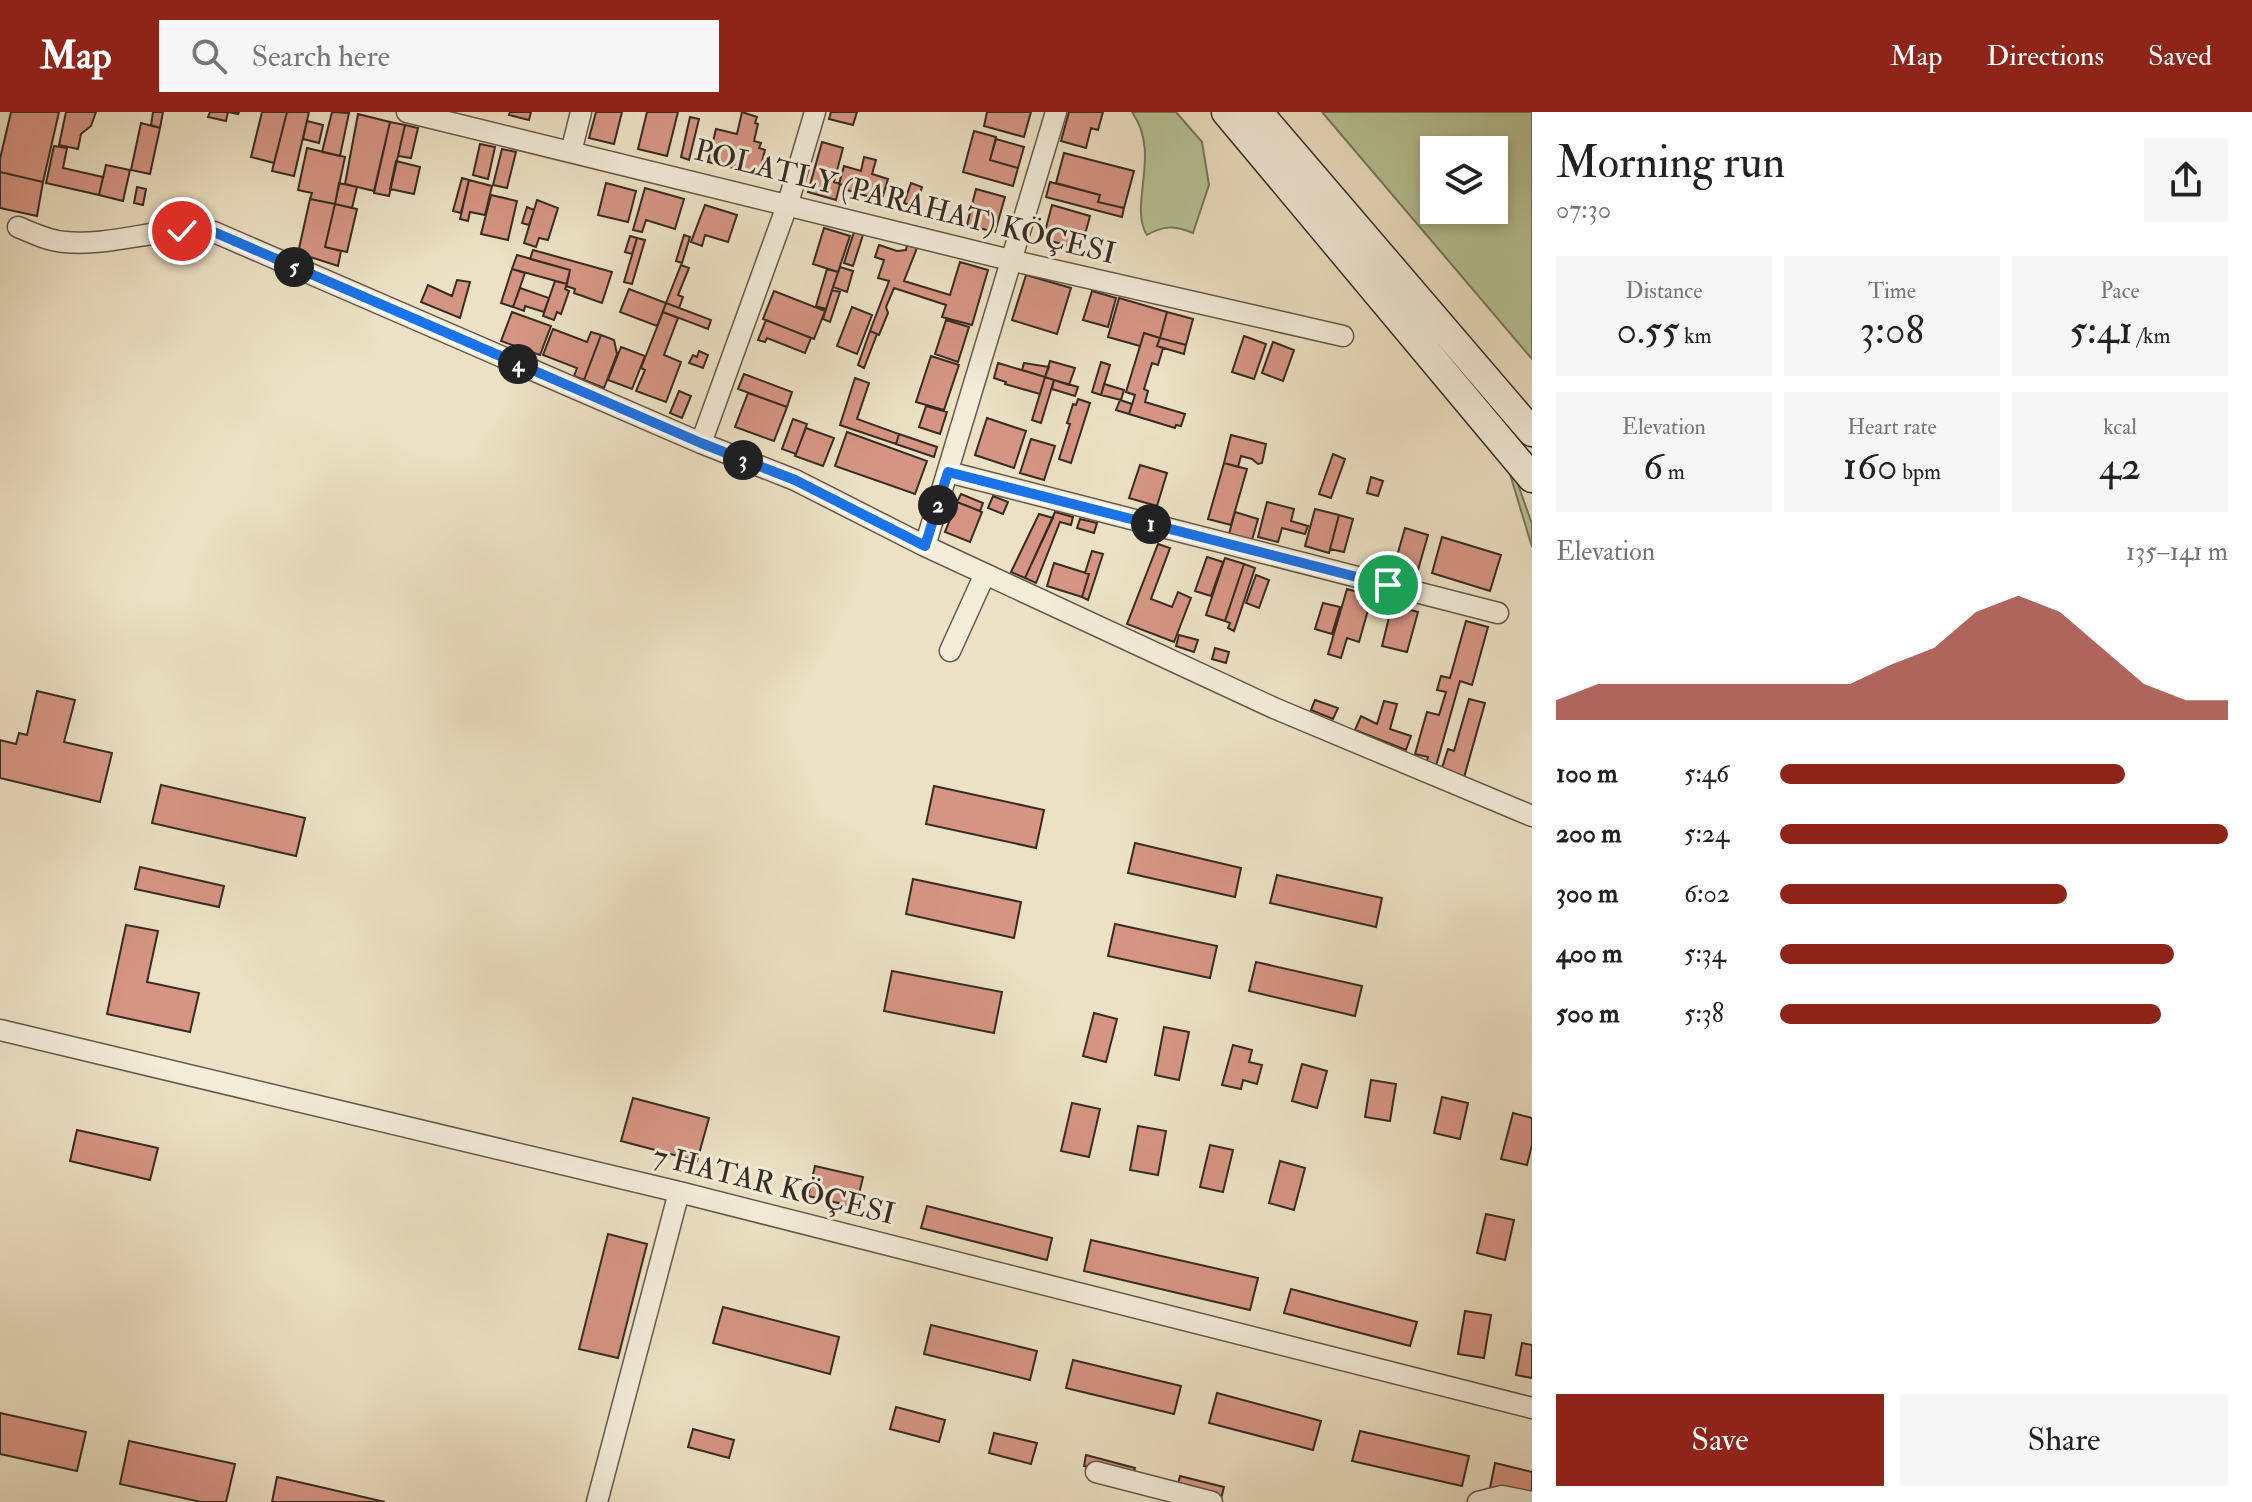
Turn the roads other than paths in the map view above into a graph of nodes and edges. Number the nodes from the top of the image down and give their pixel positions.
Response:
1 (407, 112) edge
2 (581, 112) edge
3 (815, 112) edge
4 (1056, 112) edge
5 (1226, 112) edge
6 (1258, 112) edge
7 (571, 152) junction
8 (788, 203) junction
9 (18, 227) dead end
10 (1014, 261) junction
11 (1343, 336) dead end
12 (1532, 432) edge
13 (701, 443) junction
14 (948, 472) junction
15 (1532, 478) edge
16 (925, 546) junction
17 (985, 574) junction
18 (1498, 613) dead end
19 (950, 651) dead end
20 (1532, 816) edge
21 (0, 1030) edge
22 (679, 1192) junction
23 (1532, 1408) edge
24 (1096, 1472) dead end
25 (597, 1502) edge
26 (1212, 1502) edge
27 (1478, 1502) edge
28 (1532, 1502) edge

1 - 7 street, POLATLY (PARAHAT) KÖÇESI
2 - 7 street
3 - 8 street
4 - 10 street
5 - 15 main road
6 - 12 main road
7 - 8 street, POLATLY (PARAHAT) KÖÇESI
8 - 10 street, POLATLY (PARAHAT) KÖÇESI
8 - 13 street
9 - 13 street
10 - 11 street, POLATLY (PARAHAT) KÖÇESI
10 - 14 street
13 - 16 street
14 - 16 street
14 - 18 street
16 - 17 street
17 - 19 street
17 - 20 street
21 - 22 street, 7 HATAR KÖÇESI
22 - 23 street, 7 HATAR KÖÇESI
22 - 25 street
24 - 26 street
27 - 28 street

